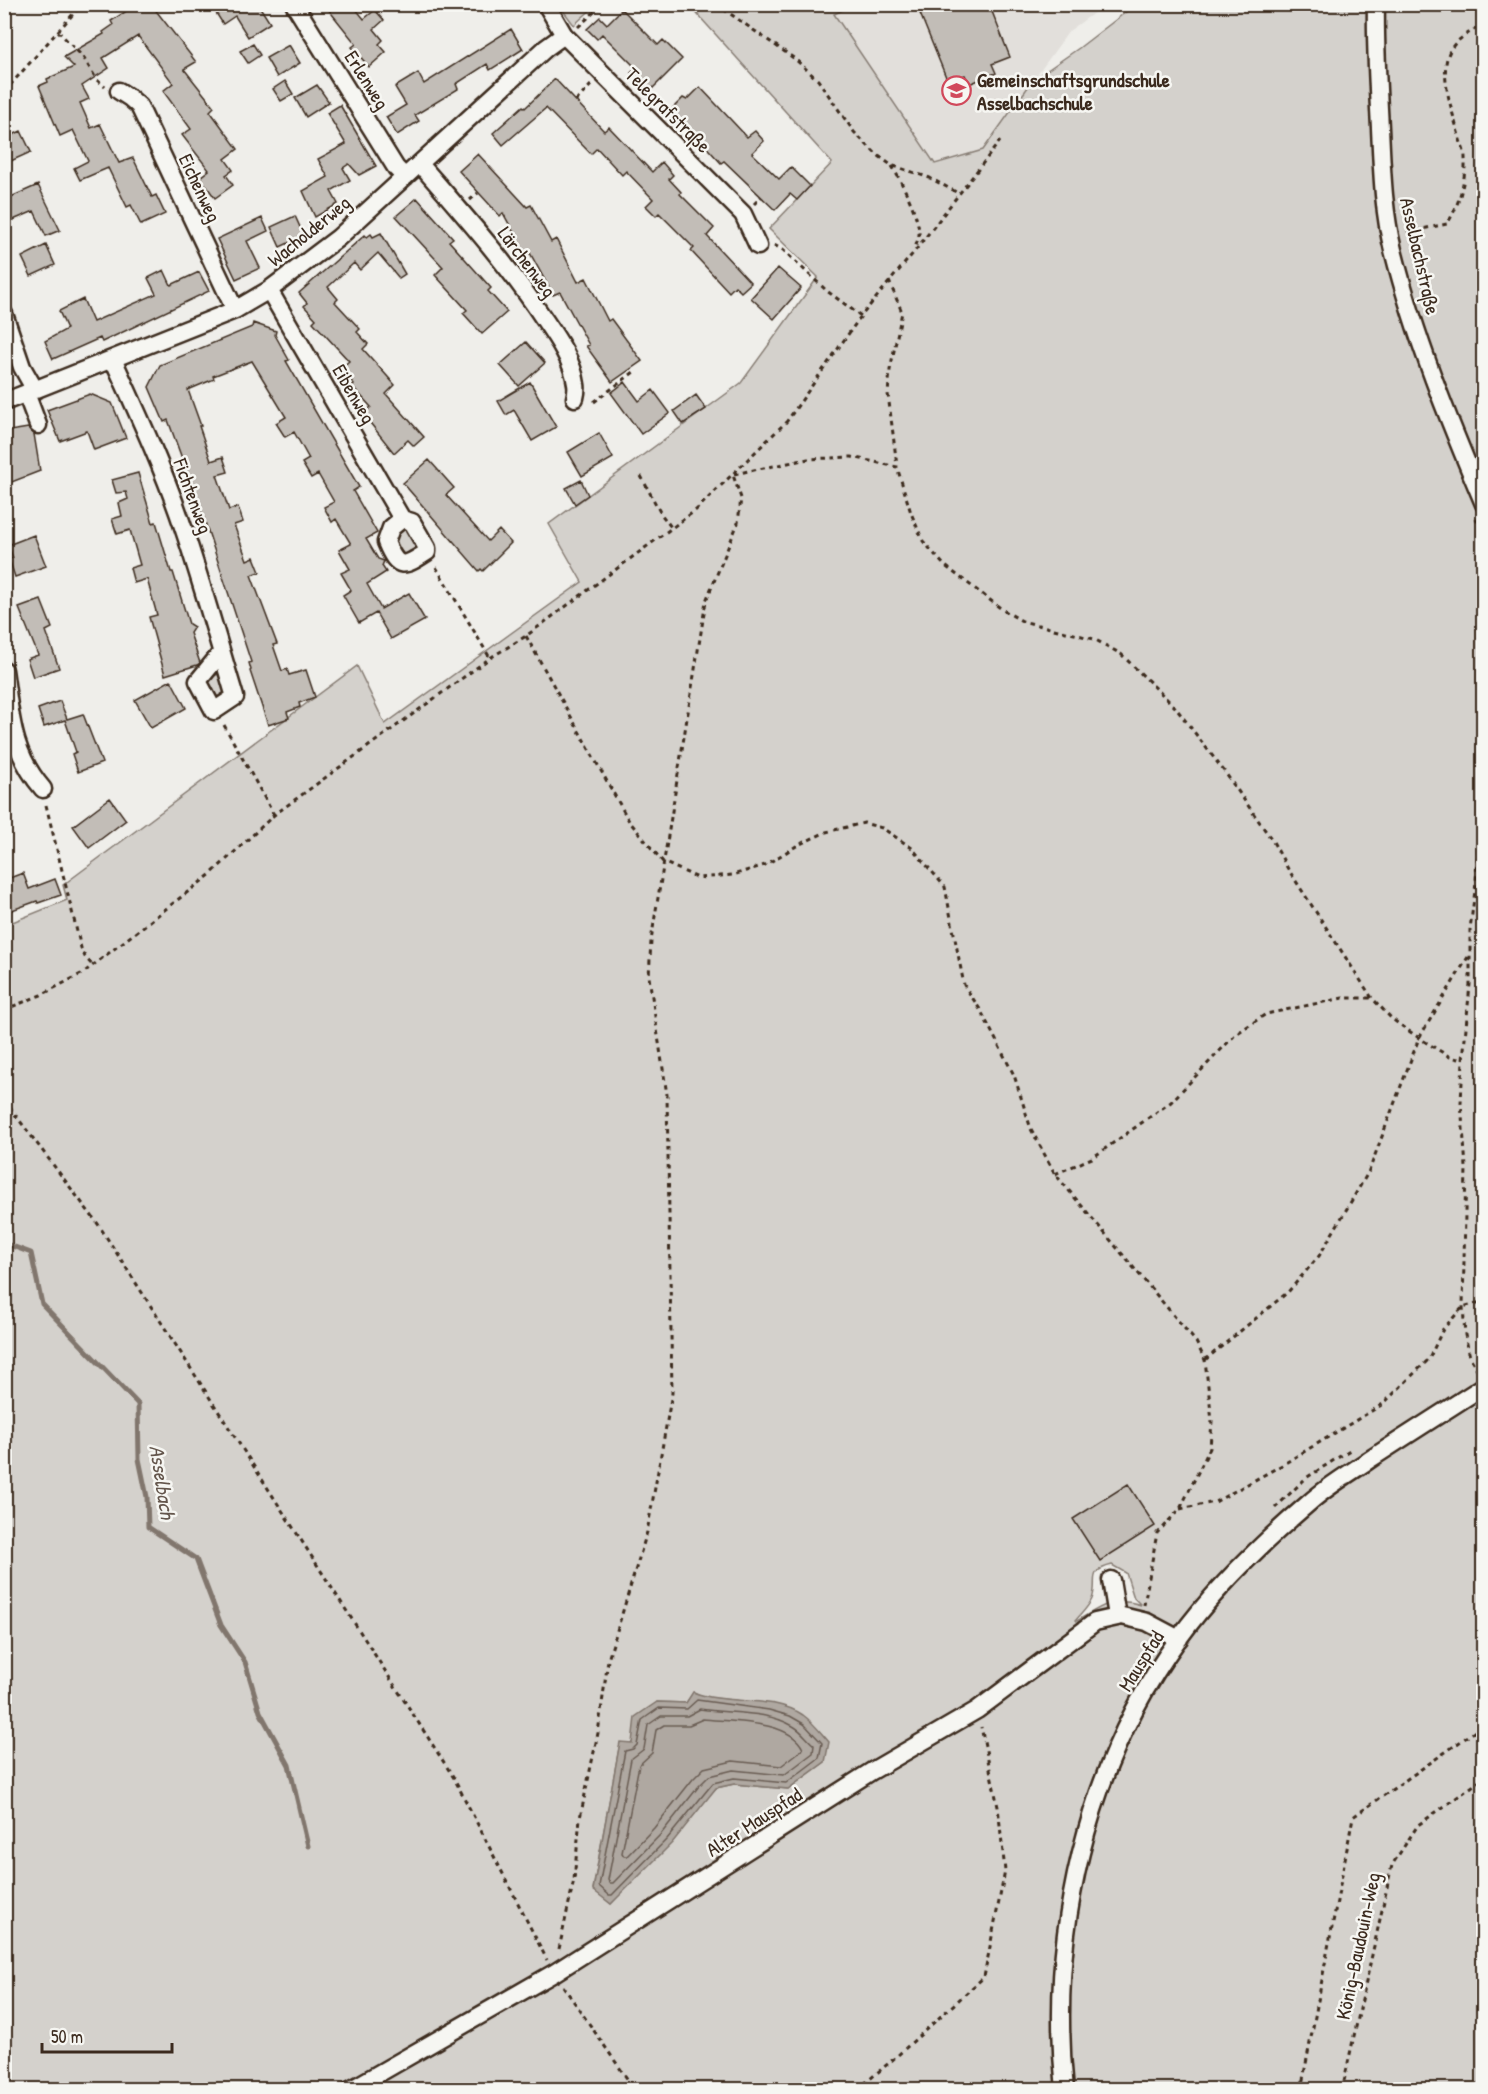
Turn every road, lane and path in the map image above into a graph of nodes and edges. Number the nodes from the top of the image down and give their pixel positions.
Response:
1 (82, 4) edge
2 (294, 4) edge
3 (546, 4) edge
4 (603, 4) edge
5 (716, 4) edge
6 (1376, 4) edge
7 (1484, 24) edge
8 (58, 32) junction
9 (564, 35) junction
10 (601, 74) junction
11 (119, 91) joint
12 (4, 92) edge
13 (576, 101) dead end
14 (1000, 141) dead end
15 (420, 164) junction
16 (891, 165) junction
17 (405, 177) junction
18 (959, 193) junction
19 (1390, 235) junction
20 (758, 246) dead end
21 (783, 250) dead end
22 (915, 251) junction
23 (889, 281) junction
24 (269, 290) junction
25 (235, 310) junction
26 (4, 314) edge
27 (861, 316) junction
28 (113, 359) junction
29 (634, 372) dead end
30 (30, 391) junction
31 (575, 398) dead end
32 (4, 402) edge
33 (594, 402) dead end
34 (38, 424) dead end
35 (897, 466) junction
36 (733, 475) junction
37 (641, 476) dead end
38 (1484, 504) edge
39 (402, 519) junction
40 (671, 527) junction
41 (427, 552) junction
42 (525, 636) junction
43 (221, 653) junction
44 (490, 658) junction
45 (4, 670) edge
46 (219, 709) junction
47 (43, 789) dead end
48 (1484, 814) edge
49 (48, 815) dead end
50 (274, 815) junction
51 (663, 862) junction
52 (1469, 956) junction
53 (93, 966) junction
54 (1372, 998) junction
55 (4, 1010) edge
56 (1419, 1038) junction
57 (1462, 1060) junction
58 (4, 1100) edge
59 (1055, 1174) junction
60 (1484, 1301) edge
61 (1463, 1307) junction
62 (1205, 1360) junction
63 (1484, 1365) edge
64 (1477, 1370) junction
65 (1484, 1375) edge
66 (1484, 1386) edge
67 (1356, 1446) dead end
68 (1180, 1509) junction
69 (1272, 1510) dead end
70 (1111, 1580) dead end
71 (1117, 1616) junction
72 (1141, 1620) junction
73 (1179, 1639) junction
74 (977, 1710) junction
75 (1484, 1725) edge
76 (1484, 1778) edge
77 (554, 1973) junction
78 (350, 2090) edge
79 (635, 2090) edge
80 (857, 2090) edge
81 (1065, 2090) edge
82 (1301, 2090) edge
83 (1342, 2090) edge

1 - 8 path
2 - 17 street, Erlenweg
3 - 9 street, Telegrafstraße
4 - 9 path
5 - 16 path
6 - 19 street, Asselbachstraße
7 - 19 path
8 - 11 path
8 - 12 path
9 - 10 street, Telegrafstraße
9 - 15 street, Wacholderweg
10 - 13 path
10 - 20 street, Telegrafstraße
11 - 25 street, Eichenweg
14 - 18 path
15 - 17 street, Wacholderweg
15 - 31 street, Lärchenweg
16 - 18 path
16 - 22 path
17 - 24 street, Wacholderweg
18 - 22 path
19 - 38 street, Asselbachstraße
21 - 27 path
22 - 23 path
23 - 27 path
23 - 35 path
24 - 25 street, Wacholderweg
24 - 39 street, Eibenweg
25 - 28 street, Wacholderweg
26 - 30 street
27 - 36 path
28 - 30 street, Wacholderweg
28 - 43 street, Fichtenweg
29 - 33 path
30 - 32 street, Wacholderweg
30 - 34 street
35 - 36 path
35 - 54 path
36 - 40 path
36 - 51 path
37 - 40 path
39 - 41 street, Eibenweg
39 - 41 street
40 - 42 path
41 - 44 path
42 - 44 path
42 - 51 path
43 - 46 street, Fichtenweg
43 - 46 street
44 - 50 path
45 - 47 street
46 - 50 path
48 - 52 path
49 - 53 path
50 - 53 path
51 - 59 path
51 - 77 path
52 - 56 path
52 - 57 path
53 - 55 path
54 - 56 path
54 - 59 path
56 - 57 path
56 - 62 path
57 - 61 path
58 - 77 path
59 - 62 path
60 - 61 path
61 - 64 path
61 - 68 path
62 - 68 path
63 - 64 path
64 - 65 path
66 - 73 street, Mauspfad
67 - 69 path
68 - 72 path
70 - 71 street
71 - 72 street, Alter Mauspfad
71 - 74 street, Alter Mauspfad
72 - 73 street, Alter Mauspfad
73 - 81 street, Mauspfad
74 - 77 street, Alter Mauspfad
74 - 80 path
75 - 82 path
76 - 83 path, König-Baudouin-Weg
77 - 78 street, Alter Mauspfad
77 - 79 path

